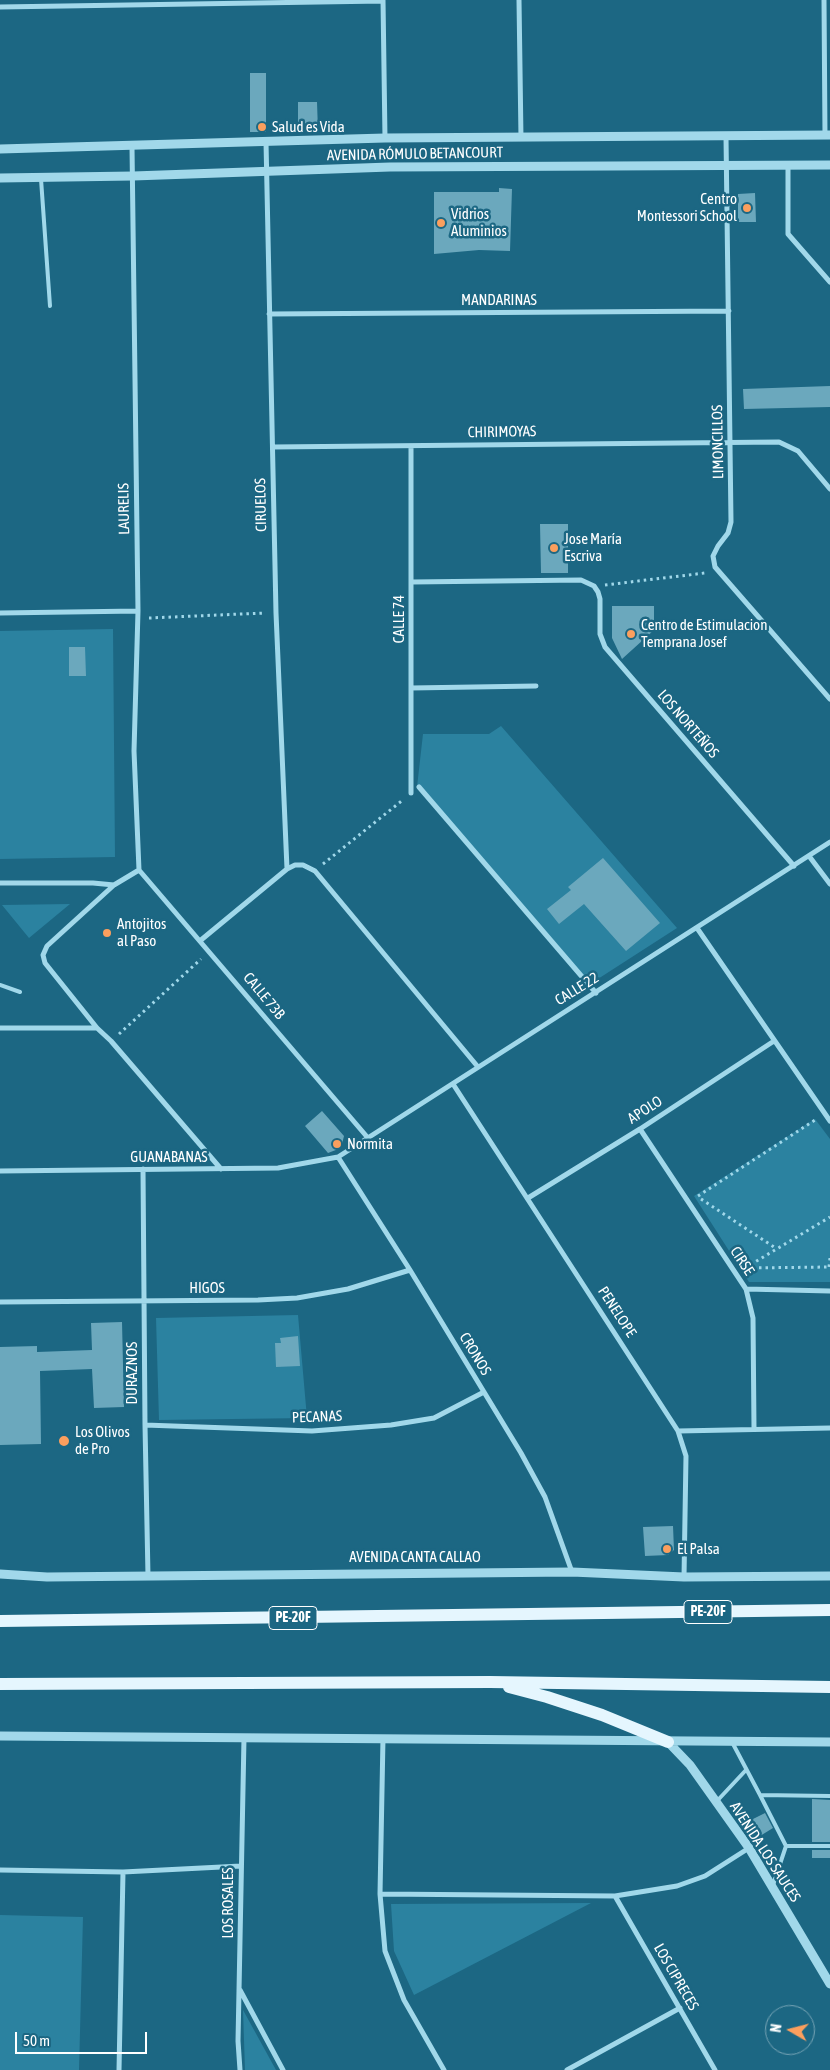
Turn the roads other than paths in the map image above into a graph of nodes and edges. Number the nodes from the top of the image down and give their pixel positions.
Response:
1 (383, 0) edge
2 (519, 0) edge
3 (824, 0) edge
4 (0, 7) edge
5 (828, 135) edge
6 (726, 137) junction
7 (385, 138) junction
8 (521, 138) junction
9 (266, 142) junction
10 (132, 147) junction
11 (0, 150) edge
12 (830, 165) edge
13 (727, 166) junction
14 (788, 166) junction
15 (267, 170) junction
16 (132, 176) junction
17 (0, 178) edge
18 (41, 178) junction
19 (830, 282) edge
20 (50, 306) dead end
21 (729, 311) junction
22 (269, 314) junction
23 (731, 442) junction
24 (411, 446) junction
25 (272, 447) junction
26 (830, 489) edge
27 (412, 582) junction
28 (138, 611) junction
29 (0, 613) edge
30 (536, 686) dead end
31 (411, 688) junction
32 (830, 699) edge
33 (419, 787) dead end
34 (411, 793) road end
35 (830, 842) edge
36 (810, 856) junction
37 (794, 866) junction
38 (287, 869) junction
39 (139, 870) junction
40 (0, 883) edge
41 (830, 884) edge
42 (114, 885) junction
43 (697, 928) junction
44 (201, 940) junction
45 (0, 985) edge
46 (20, 992) dead end
47 (596, 993) junction
48 (0, 1028) edge
49 (97, 1028) junction
50 (774, 1041) junction
51 (478, 1067) junction
52 (453, 1084) junction
53 (830, 1121) edge
54 (640, 1129) junction
55 (368, 1138) junction
56 (338, 1157) junction
57 (221, 1169) junction
58 (143, 1170) junction
59 (0, 1171) edge
60 (528, 1198) junction
61 (410, 1270) junction
62 (746, 1290) junction
63 (830, 1291) edge
64 (145, 1301) junction
65 (0, 1302) edge
66 (484, 1392) junction
67 (145, 1426) junction
68 (754, 1428) junction
69 (830, 1428) edge
70 (678, 1431) junction
71 (572, 1572) junction
72 (0, 1574) edge
73 (148, 1576) junction
74 (830, 1576) edge
75 (684, 1577) junction
76 (830, 1610) edge
77 (0, 1621) edge
78 (490, 1682) junction
79 (0, 1684) edge
80 (830, 1687) edge
81 (0, 1736) edge
82 (244, 1737) junction
83 (383, 1738) junction
84 (668, 1742) junction
85 (732, 1742) junction
86 (830, 1742) edge
87 (746, 1770) junction
88 (760, 1795) junction
89 (830, 1796) edge
90 (716, 1802) junction
91 (786, 1846) junction
92 (830, 1846) edge
93 (748, 1848) junction
94 (241, 1866) junction
95 (0, 1870) edge
96 (123, 1872) junction
97 (772, 1888) junction
98 (380, 1894) junction
99 (615, 1896) junction
100 (830, 1984) edge
101 (240, 1990) junction
102 (680, 2008) junction
103 (119, 2070) edge
104 (240, 2070) edge
105 (283, 2070) edge
106 (444, 2070) edge
107 (567, 2070) edge
108 (715, 2070) edge

1 - 4 street
1 - 7 street
2 - 8 street
3 - 5 street
5 - 6 street, AVENIDA RÓMULO BETANCOURT
6 - 8 street, AVENIDA RÓMULO BETANCOURT
6 - 13 street, LIMONCILLOS
7 - 8 street, AVENIDA RÓMULO BETANCOURT
7 - 9 street, AVENIDA RÓMULO BETANCOURT
9 - 10 street, AVENIDA RÓMULO BETANCOURT
9 - 15 street, CIRUELOS
10 - 11 street, AVENIDA RÓMULO BETANCOURT
10 - 16 street, LAURELIS
12 - 14 street, AVENIDA RÓMULO BETANCOURT
13 - 14 street, AVENIDA RÓMULO BETANCOURT
13 - 15 street, AVENIDA RÓMULO BETANCOURT
13 - 21 street, LIMONCILLOS
14 - 19 street
15 - 16 street, AVENIDA RÓMULO BETANCOURT
15 - 22 street, CIRUELOS
16 - 18 street, AVENIDA RÓMULO BETANCOURT
16 - 28 street, LAURELIS
17 - 18 street, AVENIDA RÓMULO BETANCOURT
18 - 20 lane
21 - 22 street, MANDARINAS
21 - 23 street, LIMONCILLOS
22 - 25 street, CIRUELOS
23 - 24 street, CHIRIMOYAS
23 - 26 street, CHIRIMOYAS
23 - 32 street, LIMONCILLOS
24 - 25 street, CHIRIMOYAS
24 - 27 street, CALLE 74
25 - 38 street, CIRUELOS
27 - 31 street, CALLE 74
27 - 37 street, LOS NORTEÑOS
28 - 29 street
28 - 39 street, LAURELIS
30 - 31 street
31 - 34 street, CALLE 74
33 - 47 street
35 - 36 street, CALLE 22
36 - 37 street, CALLE 22
36 - 41 street
37 - 43 street, CALLE 22
38 - 44 street
38 - 51 street
39 - 42 street
39 - 44 street, CALLE 73B
40 - 42 street
42 - 49 street
43 - 47 street, CALLE 22
43 - 50 street
44 - 55 street, CALLE 73B
45 - 46 lane
47 - 51 street, CALLE 22
48 - 49 street
49 - 57 street
50 - 53 street
50 - 54 street, APOLO
51 - 52 street, CALLE 22
52 - 55 street, CALLE 22
52 - 60 street, PENELOPE
54 - 60 street, APOLO
54 - 62 street, CIRSE
55 - 56 street, CALLE 22
56 - 57 street, GUANABANAS
56 - 61 street, CRONOS
57 - 58 street, GUANABANAS
58 - 59 street, GUANABANAS
58 - 64 street, DURAZNOS
60 - 70 street, PENELOPE
61 - 64 street, HIGOS
61 - 66 street, CRONOS
62 - 63 street
62 - 68 street, CIRSE
64 - 65 street, HIGOS
64 - 67 street, DURAZNOS
66 - 67 street, PECANAS
66 - 71 street, CRONOS
67 - 73 street, DURAZNOS
68 - 69 street
68 - 70 street
70 - 75 street, PENELOPE
71 - 73 street, AVENIDA CANTA CALLAO
71 - 75 street, AVENIDA CANTA CALLAO
72 - 73 street, AVENIDA CANTA CALLAO
74 - 75 street, AVENIDA CANTA CALLAO
76 - 77 main road, PE-20F
78 - 79 main road
78 - 80 main road
78 - 84 main road
81 - 82 street
82 - 83 street
82 - 94 street, LOS ROSALES
83 - 84 street
83 - 98 street
84 - 85 street
84 - 90 street, AVENIDA LOS SAUCES
85 - 86 street
85 - 87 lane
87 - 88 lane
87 - 90 lane
88 - 89 lane
88 - 91 lane
90 - 93 street, AVENIDA LOS SAUCES
91 - 92 lane
91 - 97 lane
93 - 97 street, AVENIDA LOS SAUCES
93 - 99 street
94 - 96 street
94 - 101 street, LOS ROSALES
95 - 96 street
96 - 103 street
97 - 100 street, AVENIDA LOS SAUCES
98 - 99 street
98 - 106 street
99 - 102 street, LOS CIPRECES
101 - 104 street, LOS ROSALES
101 - 105 street
102 - 107 street
102 - 108 street, LOS CIPRECES

